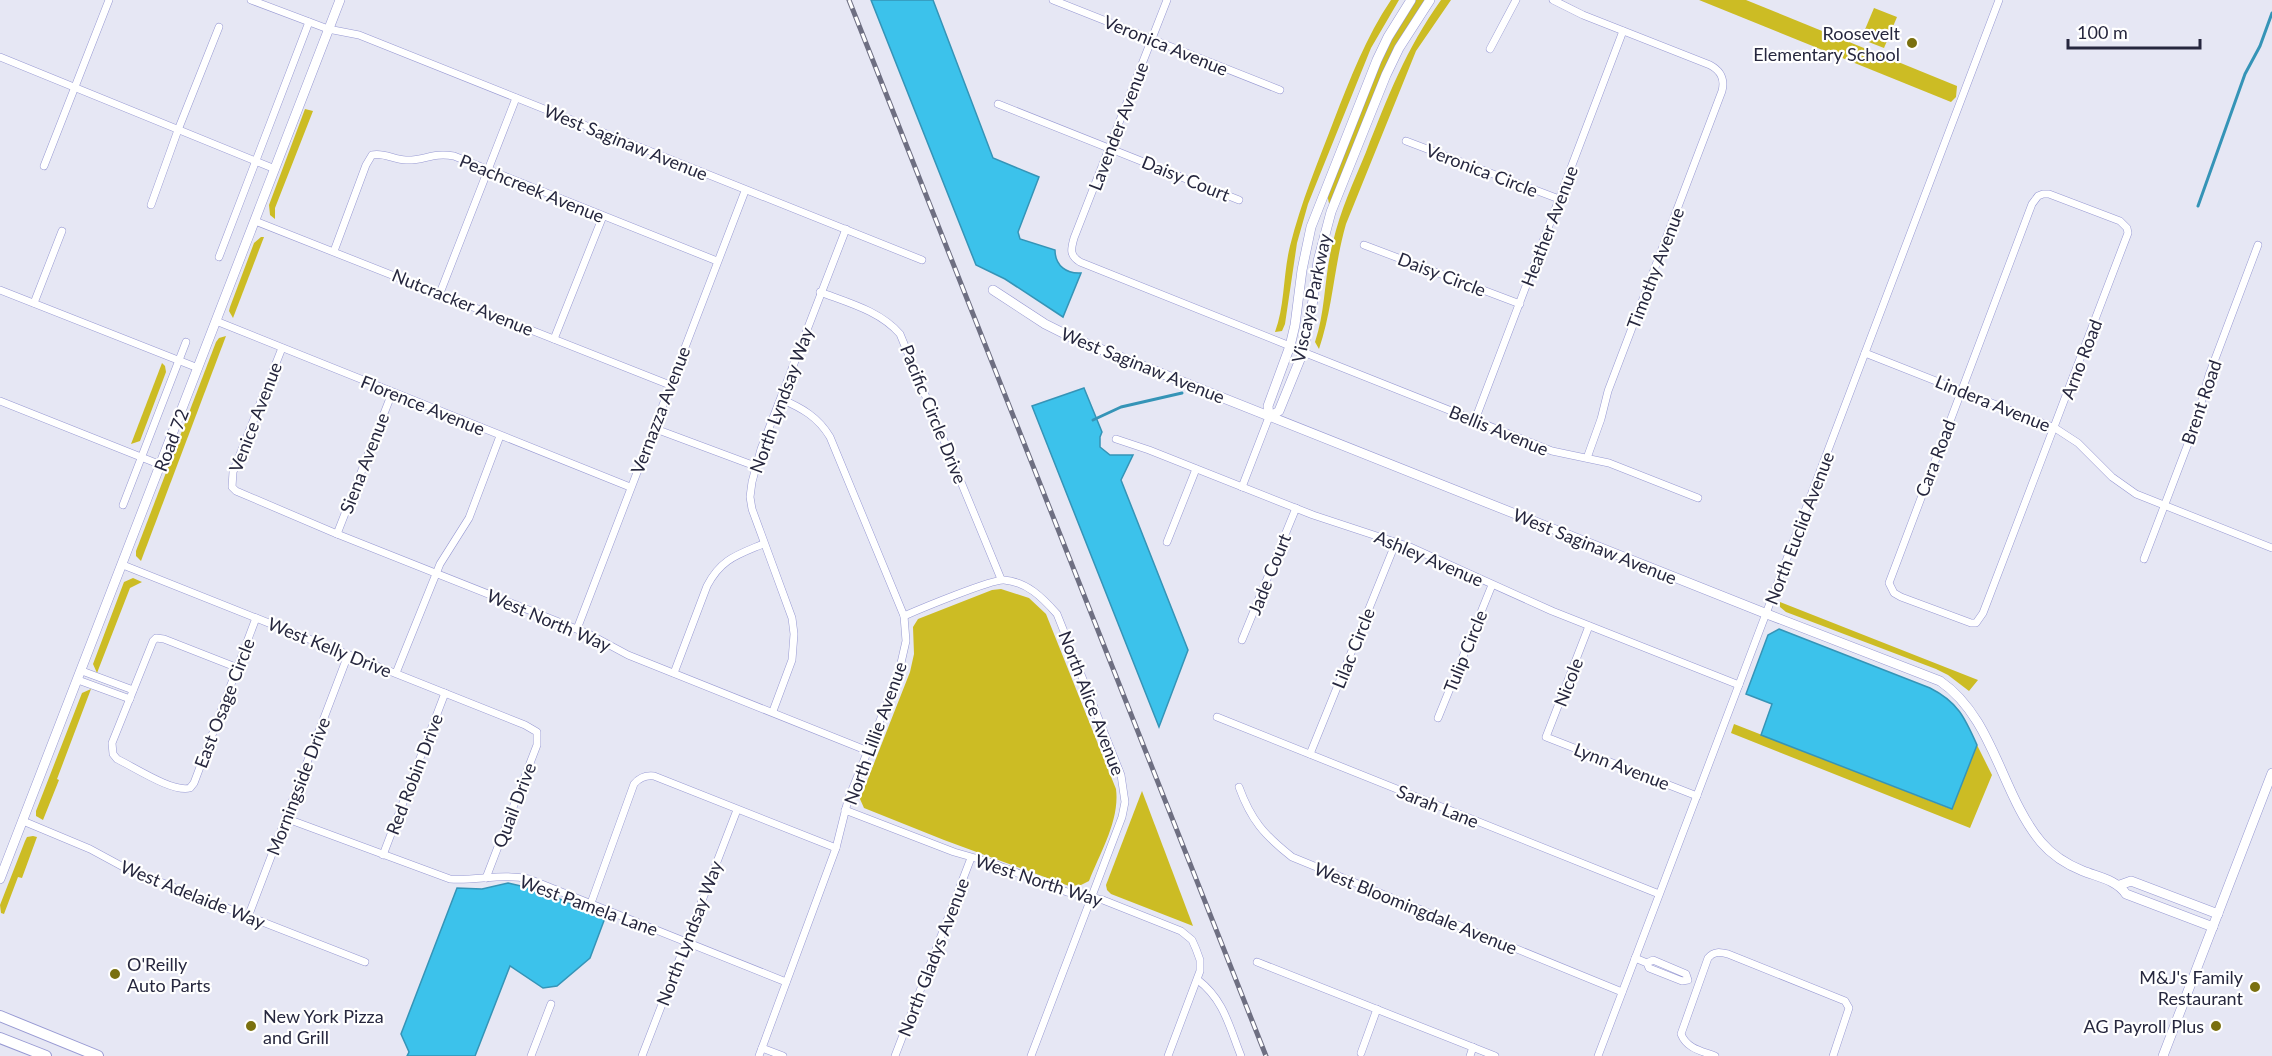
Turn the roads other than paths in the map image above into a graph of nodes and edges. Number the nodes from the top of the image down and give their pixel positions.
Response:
1 (109, 0) edge
2 (251, 0) edge
3 (340, 0) edge
4 (1053, 0) edge
5 (1167, 0) edge
6 (1411, 0) edge
7 (1430, 0) edge
8 (1516, 0) edge
9 (1553, 0) edge
10 (1999, 0) edge
11 (309, 22) junction
12 (219, 27) dead end
13 (328, 29) junction
14 (1623, 31) junction
15 (1152, 40) junction
16 (1490, 50) dead end
17 (0, 57) edge
18 (75, 88) junction
19 (1280, 90) dead end
20 (516, 98) junction
21 (998, 104) dead end
22 (178, 130) junction
23 (1406, 141) dead end
24 (1110, 148) junction
25 (257, 161) junction
26 (44, 166) dead end
27 (275, 169) junction
28 (489, 170) junction
29 (745, 190) junction
30 (2038, 196) joint
31 (1239, 200) dead end
32 (1559, 200) junction
33 (1319, 204) junction
34 (151, 205) dead end
35 (603, 216) junction
36 (255, 221) junction
37 (846, 229) junction
38 (62, 231) dead end
39 (1364, 245) dead end
40 (2258, 245) dead end
41 (334, 251) junction
42 (219, 257) dead end
43 (922, 260) dead end
44 (717, 261) junction
45 (1318, 261) junction
46 (0, 290) edge
47 (993, 290) dead end
48 (820, 292) junction
49 (440, 293) junction
50 (34, 303) junction
51 (1520, 304) junction
52 (216, 321) junction
53 (554, 339) junction
54 (186, 342) dead end
55 (1290, 346) junction
56 (282, 348) junction
57 (1303, 352) junction
58 (1865, 353) junction
59 (179, 361) junction
60 (198, 368) junction
61 (670, 385) junction
62 (1961, 389) junction
63 (392, 393) junction
64 (781, 399) junction
65 (0, 401) edge
66 (1269, 417) junction
67 (1475, 420) junction
68 (653, 428) junction
69 (2055, 428) junction
70 (500, 436) junction
71 (1116, 439) dead end
72 (141, 457) junction
73 (1587, 458) junction
74 (161, 465) junction
75 (755, 466) junction
76 (1196, 469) junction
77 (232, 486) joint
78 (630, 487) junction
79 (1242, 487) junction
80 (1698, 498) dead end
81 (123, 504) dead end
82 (2164, 505) junction
83 (1296, 508) junction
84 (337, 534) junction
85 (1167, 542) dead end
86 (1396, 542) junction
87 (763, 544) junction
88 (2272, 548) edge
89 (2144, 559) dead end
90 (123, 565) junction
91 (436, 574) junction
92 (1001, 579) junction
93 (1492, 585) junction
94 (1767, 614) junction
95 (904, 615) junction
96 (256, 618) junction
97 (1976, 622) joint
98 (1589, 626) junction
99 (577, 629) junction
100 (1242, 640) dead end
101 (348, 655) junction
102 (238, 668) junction
103 (674, 673) junction
104 (396, 674) junction
105 (80, 675) junction
106 (1739, 685) junction
107 (133, 690) junction
108 (445, 693) junction
109 (130, 699) junction
110 (772, 711) junction
111 (1217, 717) dead end
112 (1438, 718) dead end
113 (537, 732) joint
114 (1546, 737) joint
115 (868, 751) junction
116 (1310, 754) junction
117 (2272, 773) edge
118 (1239, 787) dead end
119 (1697, 796) junction
120 (2268, 797) edge
121 (737, 810) junction
122 (845, 810) junction
123 (285, 818) junction
124 (22, 821) junction
125 (836, 848) junction
126 (383, 855) junction
127 (970, 858) junction
128 (486, 878) junction
129 (0, 879) edge
130 (2120, 885) junction
131 (1659, 894) junction
132 (1092, 897) junction
133 (591, 903) junction
134 (2218, 914) junction
135 (248, 917) junction
136 (2213, 927) junction
137 (686, 941) junction
138 (1635, 958) junction
139 (365, 962) dead end
140 (1257, 962) dead end
141 (1198, 980) junction
142 (786, 982) junction
143 (1698, 984) junction
144 (1622, 992) junction
145 (551, 1004) dead end
146 (1377, 1009) junction
147 (0, 1016) edge
148 (0, 1038) edge
149 (1473, 1047) junction
150 (762, 1048) junction
151 (1361, 1053) dead end
152 (46, 1056) edge
153 (98, 1056) edge
154 (531, 1056) edge
155 (642, 1056) edge
156 (759, 1056) edge
157 (783, 1056) edge
158 (895, 1056) edge
159 (1031, 1056) edge
160 (1168, 1056) edge
161 (1241, 1056) edge
162 (1470, 1056) edge
163 (1494, 1056) edge
164 (1598, 1056) edge
165 (1715, 1056) edge
166 (1833, 1056) edge
167 (2163, 1056) edge

1 - 18 street
2 - 11 street, West Saginaw Avenue
3 - 13 street, Road 72
4 - 15 street, Veronica Avenue
5 - 15 street, Lavender Avenue
6 - 33 street, Viscaya Parkway
7 - 45 street, Viscaya Parkway
8 - 16 street
9 - 14 street
10 - 58 street, North Euclid Avenue
11 - 13 street, West Saginaw Avenue
11 - 25 street
12 - 22 street
13 - 20 street, West Saginaw Avenue
13 - 27 street, Road 72
14 - 32 street, Heather Avenue
14 - 73 street, Timothy Avenue
15 - 19 street, Veronica Avenue
15 - 24 street, Lavender Avenue
17 - 18 street
18 - 22 street
18 - 26 street
20 - 28 street
20 - 29 street, West Saginaw Avenue
21 - 24 street, Daisy Court
22 - 25 street
22 - 34 street
23 - 32 street, Veronica Circle
24 - 31 street, Daisy Court
24 - 55 street, Lavender Avenue
25 - 27 street
25 - 42 street
27 - 36 street, Road 72
28 - 35 street, Peachcreek Avenue
28 - 41 street, Peachcreek Avenue
28 - 49 street
29 - 37 street, West Saginaw Avenue
29 - 44 street, Vernazza Avenue
30 - 62 street, Cara Road
30 - 69 street, Arno Road
32 - 51 street, Heather Avenue
33 - 45 street
33 - 55 street, Viscaya Parkway
35 - 44 street, Peachcreek Avenue
35 - 53 street
36 - 41 street, Nutcracker Avenue
36 - 52 street, Road 72
37 - 43 street, West Saginaw Avenue
37 - 48 street, North Lyndsay Way
38 - 50 street
39 - 51 street, Daisy Circle
40 - 82 street, Brent Road
41 - 49 street, Nutcracker Avenue
44 - 61 street, Vernazza Avenue
45 - 57 street, Viscaya Parkway
46 - 50 street
47 - 66 street, West Saginaw Avenue
48 - 64 street, North Lyndsay Way
48 - 92 street, Pacific Circle Drive
49 - 53 street, Nutcracker Avenue
50 - 59 street
51 - 67 street, Heather Avenue
52 - 56 street, Florence Avenue
52 - 60 street, Road 72
53 - 61 street, Nutcracker Avenue
54 - 59 street
55 - 66 street, Viscaya Parkway
56 - 63 street, Florence Avenue
56 - 77 street, Venice Avenue
57 - 66 street, Viscaya Parkway
57 - 67 street, Bellis Avenue
58 - 62 street, Lindera Avenue
58 - 94 street, North Euclid Avenue
59 - 60 street
59 - 72 street
60 - 74 street, Road 72
61 - 68 street, Vernazza Avenue
62 - 69 street, Lindera Avenue
62 - 97 street, Cara Road
63 - 70 street, Florence Avenue
63 - 84 street, Siena Avenue
64 - 75 street, North Lyndsay Way
64 - 95 street, North Lillie Avenue
65 - 72 street
66 - 79 street
66 - 94 street, West Saginaw Avenue
67 - 73 street, Bellis Avenue
68 - 75 street
68 - 78 street, Vernazza Avenue
69 - 82 street, Lindera Avenue
69 - 97 street, Arno Road
70 - 78 street, Florence Avenue
70 - 91 street
71 - 76 street, Ashley Avenue
72 - 74 street
72 - 81 street
73 - 80 street, Bellis Avenue
74 - 90 street, Road 72
75 - 87 street, North Lyndsay Way
76 - 79 street, Ashley Avenue
76 - 85 street
77 - 84 street, West North Way
78 - 99 street, Vernazza Avenue
79 - 83 street, Ashley Avenue
82 - 88 street, Lindera Avenue
82 - 89 street, Brent Road
83 - 86 street, Ashley Avenue
83 - 100 street, Jade Court
84 - 91 street, West North Way
86 - 93 street, Ashley Avenue
86 - 116 street, Lilac Circle
87 - 103 street
87 - 110 street, North Lyndsay Way
90 - 96 street, West Kelly Drive
90 - 105 street, Road 72
91 - 99 street, West North Way
91 - 104 street
92 - 95 street
92 - 132 street, North Alice Avenue
93 - 98 street, Ashley Avenue
93 - 112 street, Tulip Circle
94 - 106 street, North Euclid Avenue
94 - 130 street, West Saginaw Avenue
95 - 115 street, North Lillie Avenue
96 - 101 street, West Kelly Drive
96 - 102 street, East Osage Circle
98 - 106 street, Ashley Avenue
98 - 114 street, Nicole
99 - 103 street, West North Way
101 - 104 street, West Kelly Drive
101 - 123 street, Morningside Drive
102 - 107 street
102 - 109 street, East Osage Circle
103 - 110 street, West North Way
104 - 108 street, West Kelly Drive
105 - 107 street
105 - 109 street
105 - 124 street, Road 72
106 - 119 street, North Euclid Avenue
107 - 109 street
108 - 113 street, West Kelly Drive
108 - 126 street, Red Robin Drive
110 - 115 street, West North Way
111 - 116 street, Sarah Lane
113 - 128 street, Quail Drive
114 - 119 street, Lynn Avenue
115 - 122 street, North Lillie Avenue
116 - 131 street, Sarah Lane
117 - 120 street
118 - 144 street, West Bloomingdale Avenue
119 - 131 street, North Euclid Avenue
120 - 134 street
121 - 125 street
121 - 133 street
121 - 137 street, North Lyndsay Way
122 - 125 street, North Lillie Avenue
122 - 127 street, West North Way
123 - 126 street, West Pamela Lane
123 - 135 street, Morningside Drive
124 - 129 street, Road 72
124 - 135 street, West Adelaide Way
125 - 142 street, North Lillie Avenue
126 - 128 street, West Pamela Lane
127 - 132 street, West North Way
127 - 158 street, North Gladys Avenue
128 - 133 street, West Pamela Lane
130 - 134 street, West Saginaw Avenue
130 - 136 street, West Saginaw Avenue
131 - 138 street, North Euclid Avenue
132 - 141 street, West North Way
132 - 159 street, North Alice Avenue
133 - 137 street, West Pamela Lane
134 - 136 street
135 - 139 street, West Adelaide Way
136 - 167 street
137 - 142 street, West Pamela Lane
137 - 155 street, North Lyndsay Way
138 - 143 street
138 - 144 street, North Euclid Avenue
140 - 146 street
141 - 160 street
141 - 161 street
142 - 150 street, North Lillie Avenue
143 - 165 street
143 - 166 street
144 - 164 street, North Euclid Avenue
145 - 154 street
146 - 149 street
146 - 151 street
147 - 153 main road
148 - 152 main road
149 - 162 street
149 - 163 street
150 - 156 street, North Lillie Avenue
150 - 157 street

